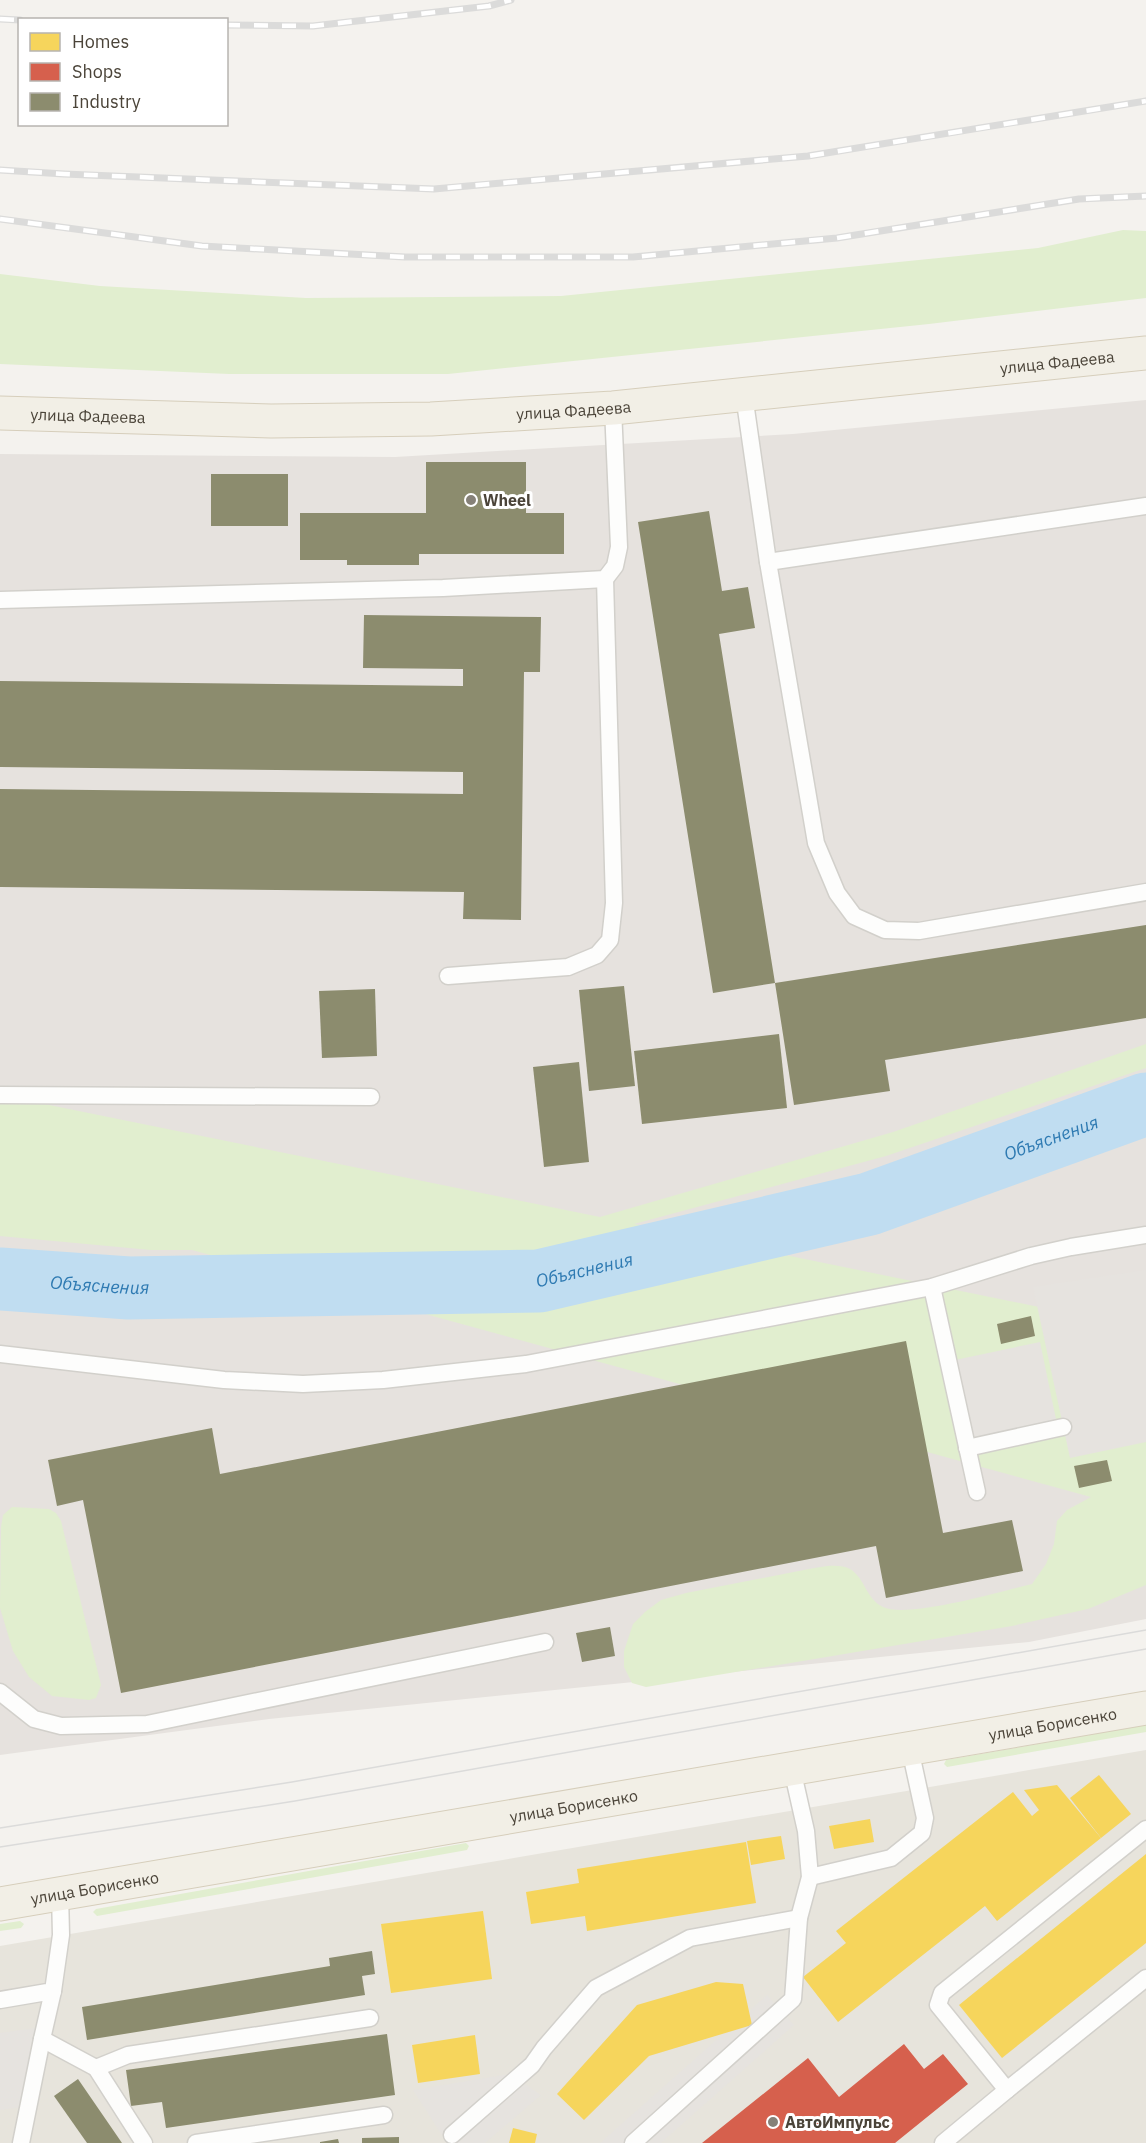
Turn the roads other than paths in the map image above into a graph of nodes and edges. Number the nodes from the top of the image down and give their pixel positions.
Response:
1 (1146, 353) edge
2 (744, 395) junction
3 (613, 408) junction
4 (0, 413) edge
5 (1146, 506) edge
6 (768, 562) junction
7 (604, 579) junction
8 (0, 600) edge
9 (1146, 892) edge
10 (448, 976) dead end
11 (0, 1095) edge
12 (371, 1097) dead end
13 (1146, 1235) edge
14 (932, 1287) junction
15 (0, 1354) edge
16 (1064, 1427) dead end
17 (967, 1448) junction
18 (977, 1492) dead end
19 (544, 1642) dead end
20 (0, 1692) edge
21 (1146, 1708) edge
22 (910, 1749) junction
23 (792, 1769) junction
24 (1146, 1829) edge
25 (810, 1877) junction
26 (60, 1894) junction
27 (0, 1904) edge
28 (800, 1918) junction
29 (1146, 1978) edge
30 (53, 1991) junction
31 (0, 2000) edge
32 (370, 2018) dead end
33 (42, 2039) junction
34 (96, 2068) junction
35 (1007, 2090) junction
36 (384, 2115) dead end
37 (452, 2135) dead end
38 (21, 2143) edge
39 (144, 2143) edge
40 (196, 2143) edge
41 (633, 2143) edge
42 (943, 2143) edge

1 - 2 main road, улица Фадеева
2 - 3 main road, улица Фадеева
2 - 6 lane
3 - 4 main road, улица Фадеева
3 - 7 lane
5 - 6 lane
6 - 9 lane
7 - 8 lane
7 - 10 lane
11 - 12 lane
13 - 14 lane
14 - 15 lane
14 - 17 lane
16 - 17 lane
17 - 18 lane
19 - 20 lane
21 - 22 main road, улица Борисенко
22 - 23 main road, улица Борисенко
22 - 25 lane
23 - 25 lane
23 - 26 main road, улица Борисенко
24 - 35 lane
25 - 28 lane
26 - 27 main road, улица Борисенко
26 - 30 lane
28 - 37 lane
28 - 41 lane
29 - 35 lane
30 - 31 lane
30 - 33 lane
32 - 34 lane
33 - 34 lane
33 - 38 lane
34 - 39 lane
35 - 42 lane
36 - 40 lane

